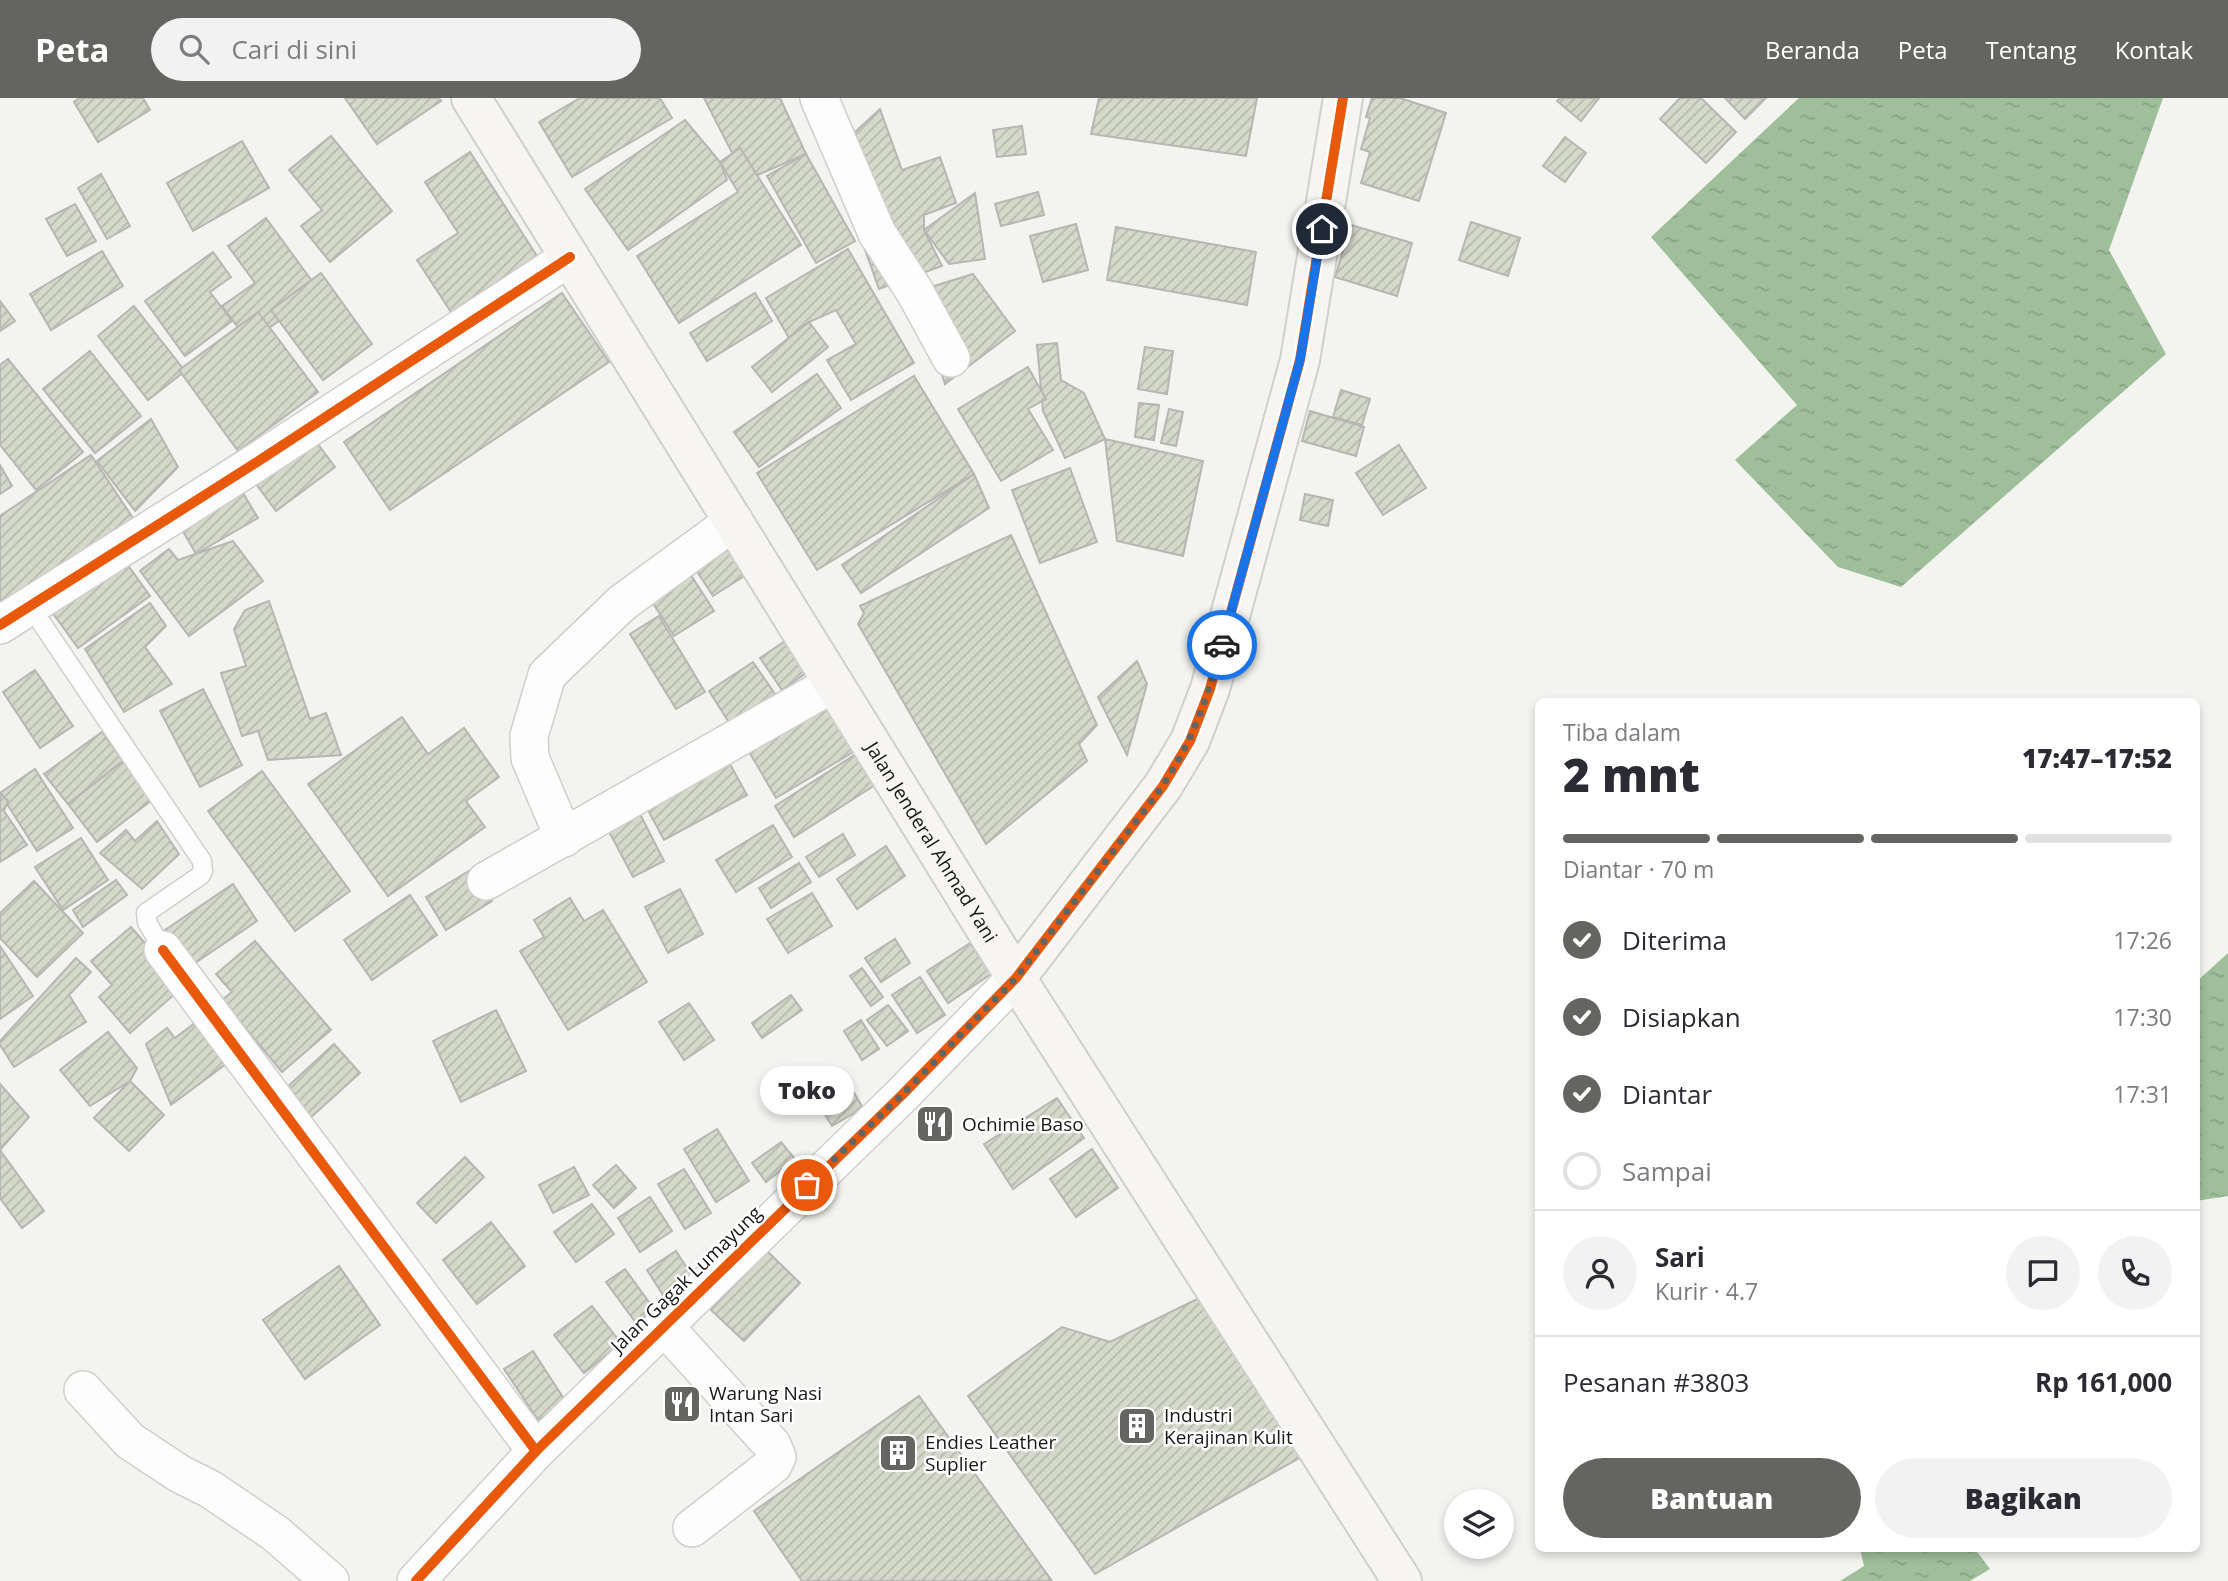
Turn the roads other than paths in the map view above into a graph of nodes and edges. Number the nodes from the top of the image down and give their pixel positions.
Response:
1 (471, 98) edge
2 (819, 98) edge
3 (1343, 98) edge
4 (570, 257) junction
5 (951, 358) dead end
6 (734, 521) junction
7 (30, 606) junction
8 (0, 625) edge
9 (834, 683) junction
10 (564, 838) junction
11 (486, 881) dead end
12 (163, 950) joint
13 (1016, 978) junction
14 (663, 1325) junction
15 (83, 1390) dead end
16 (536, 1451) junction
17 (692, 1528) dead end
18 (331, 1581) edge
19 (416, 1581) edge
20 (1402, 1581) edge

1 - 4 main road, Jalan Jenderal Ahmad Yani
2 - 5 street
3 - 13 main road
4 - 6 main road, Jalan Jenderal Ahmad Yani
4 - 7 street
6 - 9 main road, Jalan Jenderal Ahmad Yani
6 - 10 street
7 - 8 street
7 - 12 lane
9 - 10 street
9 - 13 main road, Jalan Jenderal Ahmad Yani
10 - 11 street
12 - 16 street
13 - 14 street, Jalan Gagak Lumayung
13 - 20 main road, Jalan Jenderal Ahmad Yani
14 - 16 street, Jalan Gagak Lumayung
14 - 17 street
15 - 18 street
16 - 19 street, Jalan Gagak Lumayung

